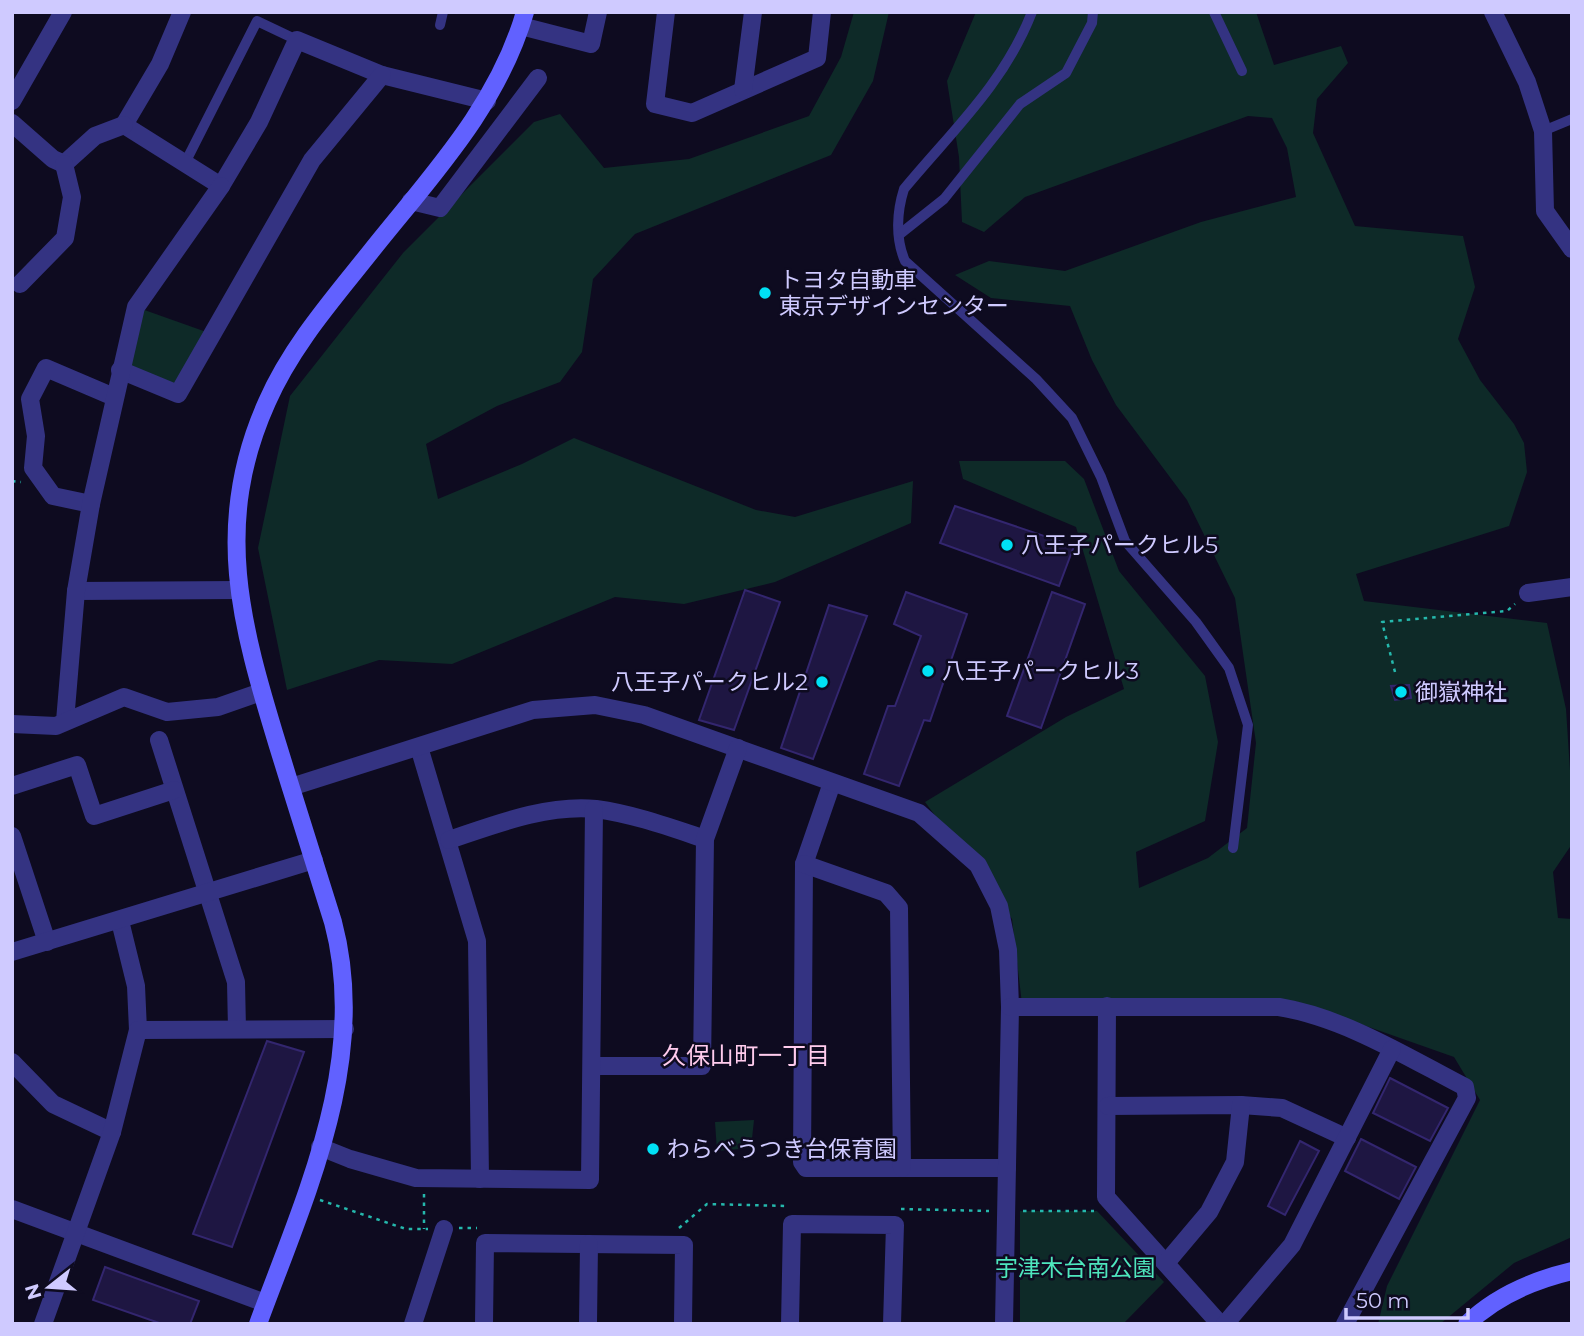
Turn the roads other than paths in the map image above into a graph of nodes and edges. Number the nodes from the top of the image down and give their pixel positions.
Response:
1 (63, 12) edge
2 (182, 12) edge
3 (443, 12) edge
4 (598, 12) edge
5 (666, 12) edge
6 (753, 12) edge
7 (822, 12) edge
8 (1032, 12) edge
9 (1093, 12) edge
10 (1214, 12) edge
11 (1493, 12) edge
12 (523, 19) edge
13 (440, 25) dead end
14 (297, 40) junction
15 (1241, 71) dead end
16 (382, 75) junction
17 (538, 78) dead end
18 (743, 90) junction
19 (12, 101) edge
20 (487, 101) junction
21 (1572, 119) edge
22 (12, 123) edge
23 (124, 125) junction
24 (1543, 131) junction
25 (185, 163) junction
26 (64, 164) junction
27 (220, 186) junction
28 (411, 201) junction
29 (900, 234) junction
30 (1572, 249) edge
31 (20, 284) dead end
32 (120, 370) junction
33 (114, 397) junction
34 (91, 504) junction
35 (1572, 587) edge
36 (239, 590) junction
37 (76, 591) junction
38 (1528, 593) road end
39 (261, 692) junction
40 (65, 721) junction
41 (12, 724) edge
42 (159, 740) dead end
43 (419, 747) junction
44 (738, 748) junction
45 (832, 783) junction
46 (12, 786) edge
47 (291, 788) junction
48 (174, 790) junction
49 (594, 809) junction
50 (12, 836) edge
51 (705, 839) junction
52 (449, 840) junction
53 (1233, 848) dead end
54 (314, 860) junction
55 (804, 864) junction
56 (208, 892) junction
57 (120, 920) junction
58 (47, 942) junction
59 (12, 952) edge
60 (1107, 1006) junction
61 (1010, 1007) junction
62 (237, 1029) junction
63 (345, 1029) junction
64 (138, 1030) junction
65 (1392, 1049) junction
66 (12, 1062) edge
67 (592, 1066) junction
68 (1241, 1105) junction
69 (1108, 1106) junction
70 (112, 1132) junction
71 (1347, 1138) junction
72 (320, 1147) junction
73 (1007, 1167) junction
74 (902, 1168) junction
75 (480, 1179) junction
76 (12, 1209) edge
77 (444, 1229) road end
78 (75, 1235) junction
79 (589, 1244) junction
80 (1166, 1263) junction
81 (1572, 1271) edge
82 (265, 1303) junction
83 (43, 1324) edge
84 (258, 1324) edge
85 (413, 1324) edge
86 (484, 1324) edge
87 (588, 1324) edge
88 (683, 1324) edge
89 (790, 1324) edge
90 (892, 1324) edge
91 (1004, 1324) edge
92 (1223, 1324) edge
93 (1345, 1324) edge
94 (1467, 1324) edge

1 - 19 street
2 - 23 street
3 - 13 lane
4 - 12 street
5 - 18 street
6 - 18 street
7 - 18 street
8 - 29 lane
9 - 29 lane
10 - 15 lane
11 - 24 street
12 - 20 street
14 - 16 street
14 - 25 lane
14 - 27 street
16 - 20 street
16 - 32 street
17 - 28 street
20 - 28 street
21 - 24 lane
22 - 26 street
23 - 25 street
23 - 26 street
24 - 30 street
25 - 27 street
26 - 31 street
27 - 32 street
28 - 36 street
29 - 53 lane
32 - 33 street
33 - 34 street
33 - 34 street
34 - 37 street
35 - 38 street
36 - 37 street
36 - 39 street
37 - 40 street
39 - 40 street
39 - 47 street
40 - 41 street
42 - 48 street
43 - 44 street
43 - 47 street
43 - 52 street
44 - 45 street
44 - 51 street
45 - 55 street
45 - 61 street
46 - 48 street
47 - 54 street
48 - 56 street
49 - 51 street
49 - 52 street
49 - 67 street
50 - 58 street
51 - 67 street
52 - 75 street
54 - 56 street
54 - 63 street
55 - 74 street
55 - 74 street
56 - 57 street
56 - 62 street
57 - 58 street
57 - 64 street
58 - 59 street
60 - 61 street
60 - 65 street
60 - 69 street
61 - 73 street
62 - 63 street
62 - 64 street
63 - 72 street
64 - 70 street
65 - 71 street
65 - 93 street
66 - 70 street
67 - 75 street
68 - 69 street
68 - 71 street
68 - 80 street
69 - 80 street
70 - 78 street
71 - 92 street
72 - 75 street
72 - 82 street
73 - 74 street
73 - 91 street
76 - 78 street
77 - 85 street
78 - 82 street
78 - 83 street
79 - 86 street
79 - 87 street
79 - 88 street
80 - 92 street
81 - 94 street
82 - 84 street
89 - 90 street

